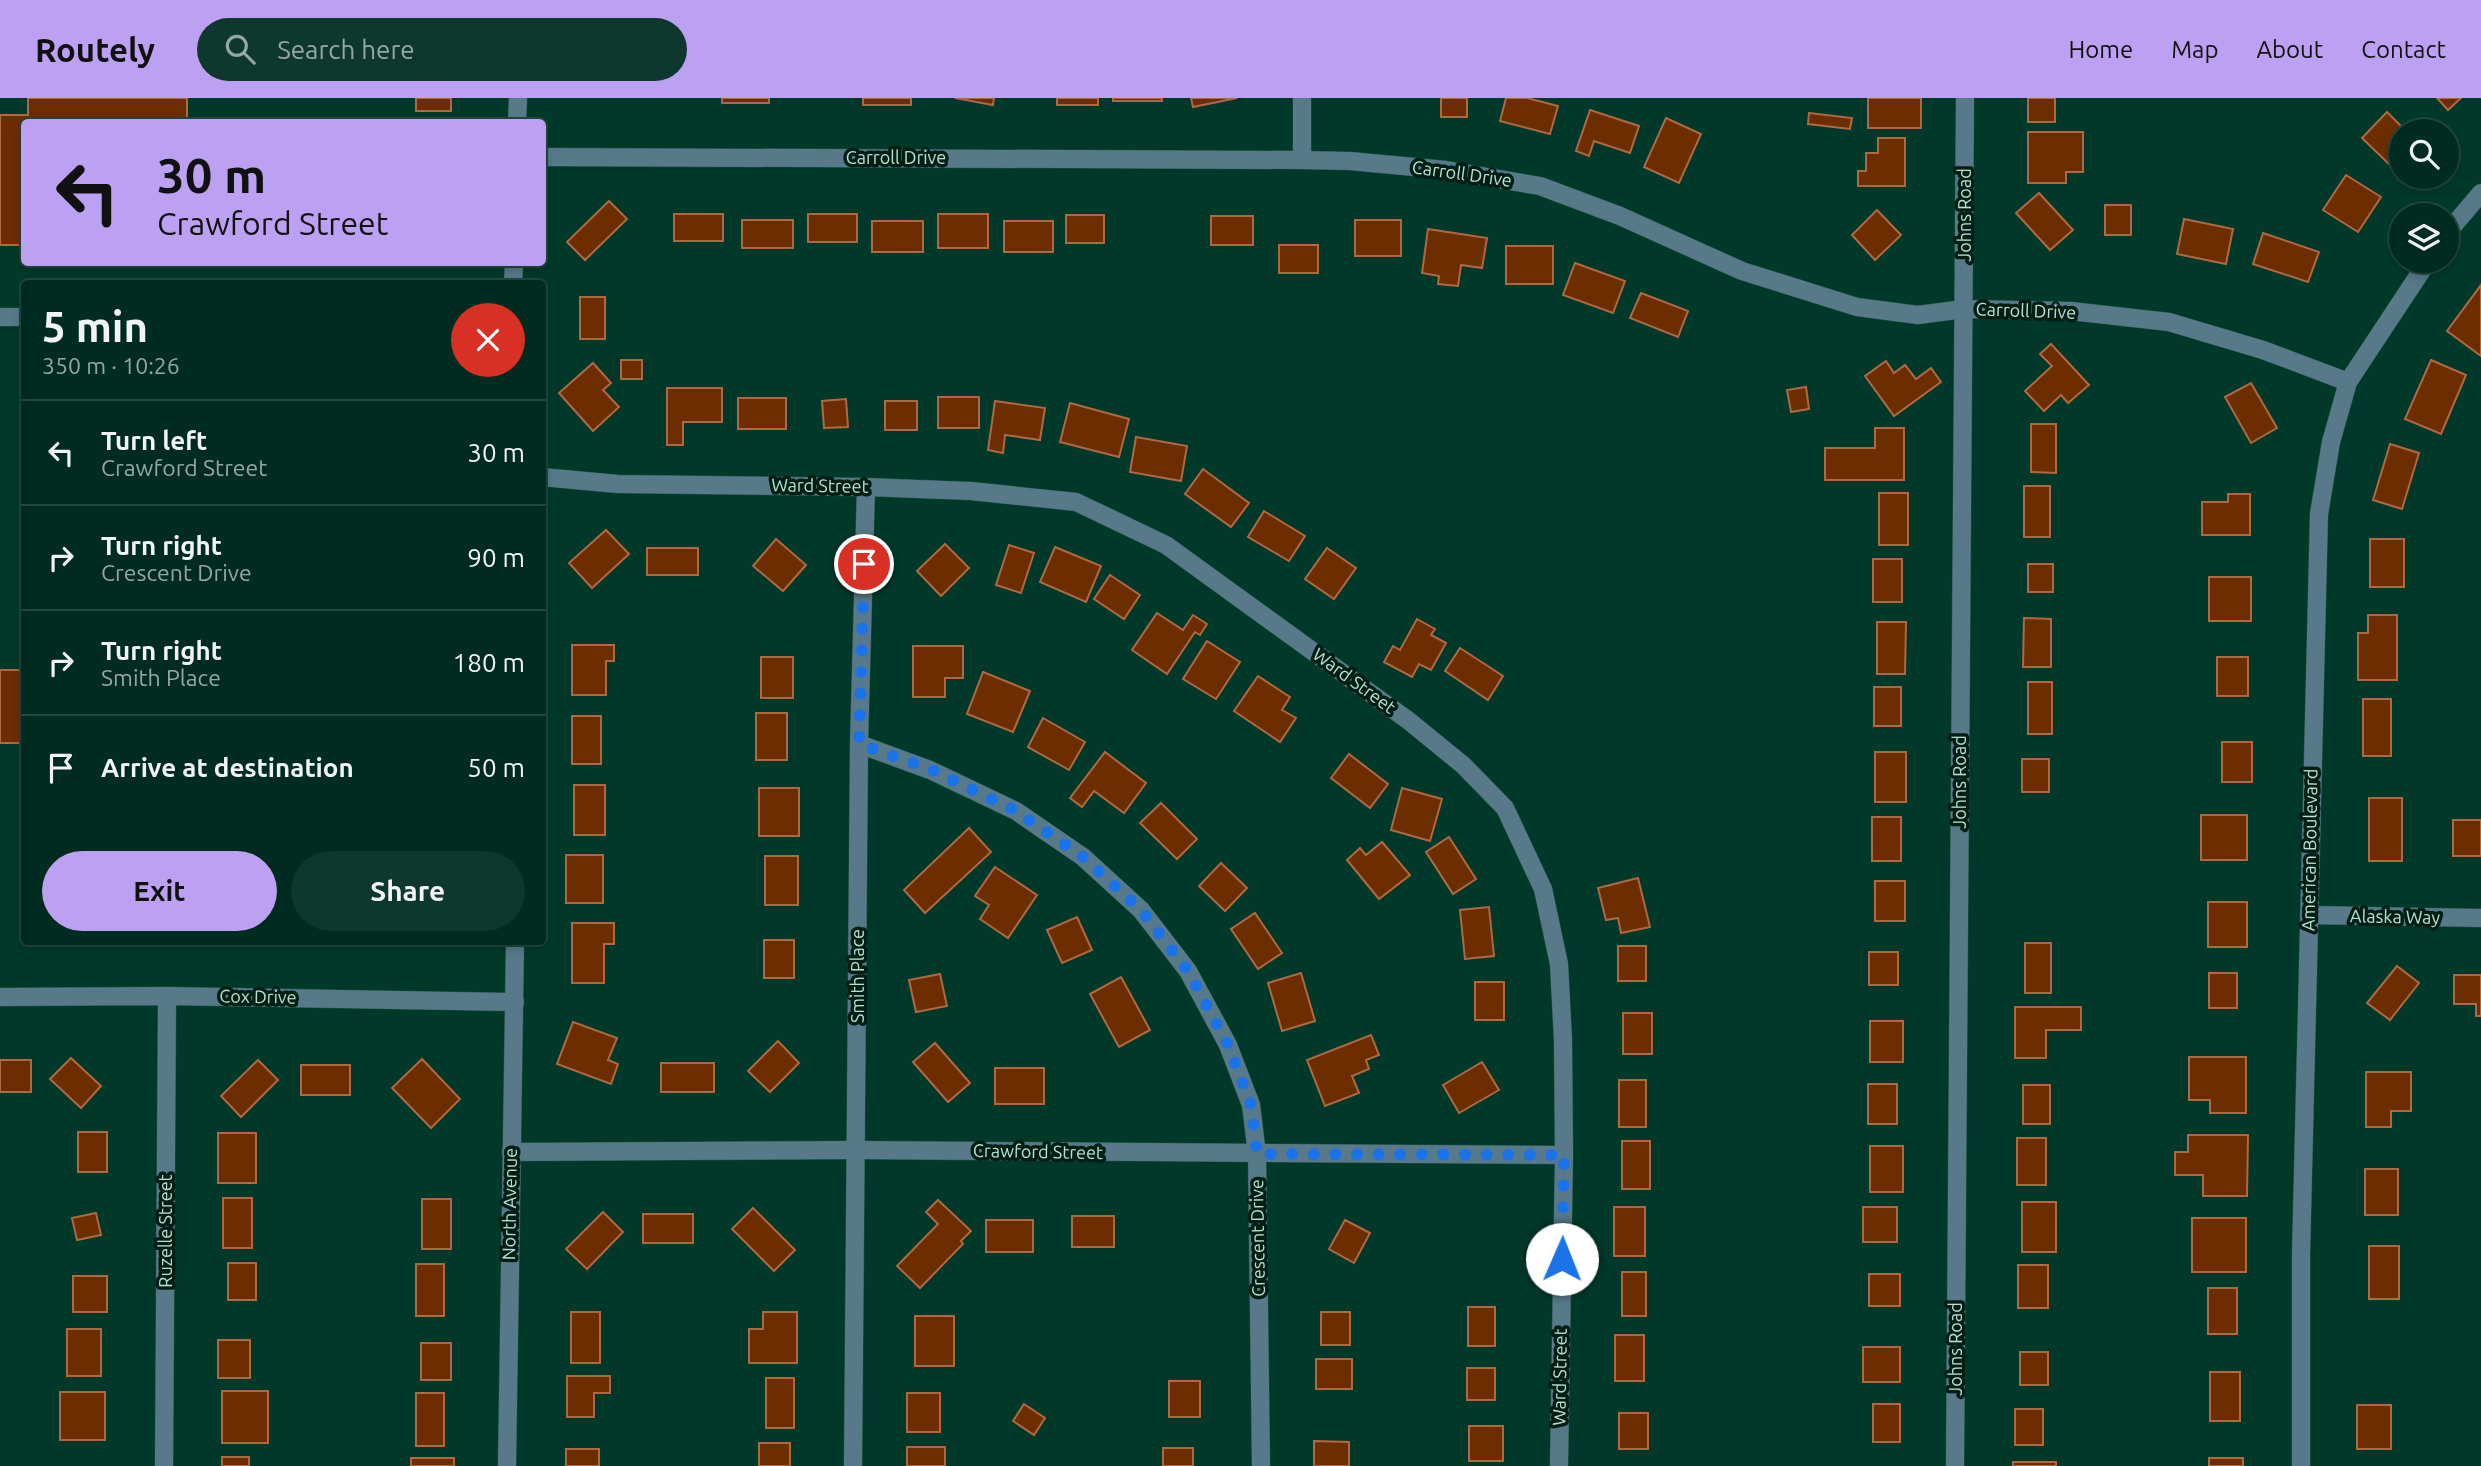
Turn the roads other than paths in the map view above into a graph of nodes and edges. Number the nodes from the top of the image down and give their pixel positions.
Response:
1 (518, 98) edge
2 (1301, 98) edge
3 (1965, 98) edge
4 (517, 119) edge
5 (546, 157) edge
6 (1302, 160) junction
7 (2481, 193) edge
8 (2459, 219) edge
9 (2420, 273) edge
10 (1964, 309) junction
11 (0, 317) edge
12 (21, 317) edge
13 (2348, 382) junction
14 (546, 477) edge
15 (866, 487) junction
16 (859, 744) junction
17 (2309, 915) junction
18 (2481, 918) edge
19 (516, 945) edge
20 (167, 996) junction
21 (0, 997) edge
22 (515, 1002) junction
23 (857, 1150) junction
24 (511, 1152) junction
25 (1257, 1154) junction
26 (1564, 1155) junction
27 (164, 1466) edge
28 (507, 1466) edge
29 (853, 1466) edge
30 (1261, 1466) edge
31 (1559, 1466) edge
32 (1955, 1466) edge
33 (2301, 1466) edge

1 - 4 street
2 - 6 street
3 - 10 street, Johns Road
5 - 6 street, Carroll Drive
6 - 10 street, Carroll Drive
7 - 8 street
9 - 13 street, American Boulevard
10 - 13 street, Carroll Drive
10 - 32 street, Johns Road
11 - 12 street
13 - 17 street, American Boulevard
14 - 15 street, Ward Street
15 - 16 street, Smith Place
15 - 26 street, Ward Street
16 - 23 street, Smith Place
16 - 25 street, Crescent Drive
17 - 18 street, Alaska Way
17 - 33 street, American Boulevard
19 - 22 street, North Avenue
20 - 21 street, Cox Drive
20 - 22 street, Cox Drive
20 - 27 street, Ruzelle Street
22 - 24 street, North Avenue
23 - 24 street, Crawford Street
23 - 25 street, Crawford Street
23 - 29 street, Smith Place
24 - 28 street, North Avenue
25 - 26 street, Crawford Street
25 - 30 street, Crescent Drive
26 - 31 street, Ward Street

